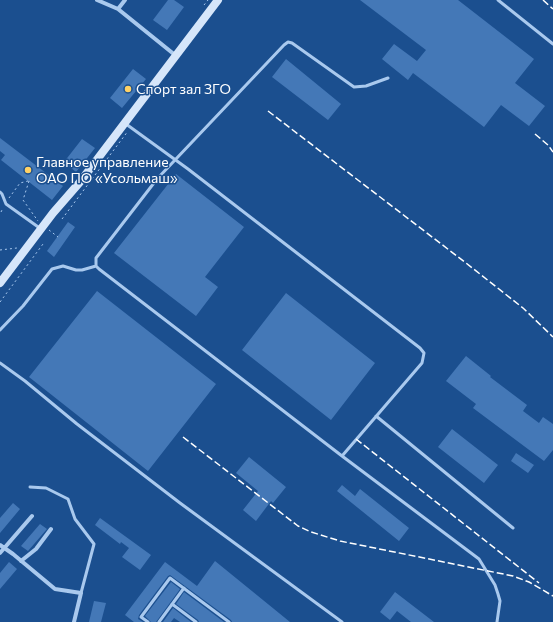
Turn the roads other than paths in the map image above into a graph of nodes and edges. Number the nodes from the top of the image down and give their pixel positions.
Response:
1 (97, 0) edge
2 (125, 0) edge
3 (218, 0) edge
4 (498, 0) edge
5 (118, 9) junction
6 (553, 44) edge
7 (175, 56) junction
8 (388, 78) dead end
9 (128, 125) junction
10 (175, 160) junction
11 (0, 192) edge
12 (42, 227) junction
13 (96, 266) junction
14 (0, 283) edge
15 (0, 330) edge
16 (0, 363) edge
17 (376, 416) junction
18 (342, 456) junction
19 (30, 487) dead end
20 (32, 516) dead end
21 (513, 528) dead end
22 (50, 529) dead end
23 (2, 547) edge
24 (0, 553) edge
25 (21, 561) junction
26 (184, 588) junction
27 (81, 594) junction
28 (172, 604) junction
29 (74, 622) edge
30 (148, 622) edge
31 (159, 622) edge
32 (196, 622) edge
33 (228, 622) edge
34 (342, 622) edge
35 (497, 622) edge

1 - 5 street
2 - 5 street
3 - 7 street
4 - 6 lane
5 - 7 street
7 - 9 street
8 - 10 lane
9 - 10 lane
9 - 12 street
10 - 13 lane
10 - 17 lane
11 - 12 lane
12 - 14 street
13 - 15 lane
13 - 18 lane
16 - 34 lane
17 - 18 lane
17 - 21 lane
18 - 35 lane
19 - 27 lane
20 - 23 street
22 - 25 street
23 - 24 street
23 - 25 street
25 - 27 street
26 - 28 lane
26 - 30 lane
26 - 33 lane
27 - 29 street
28 - 31 lane
28 - 32 lane

